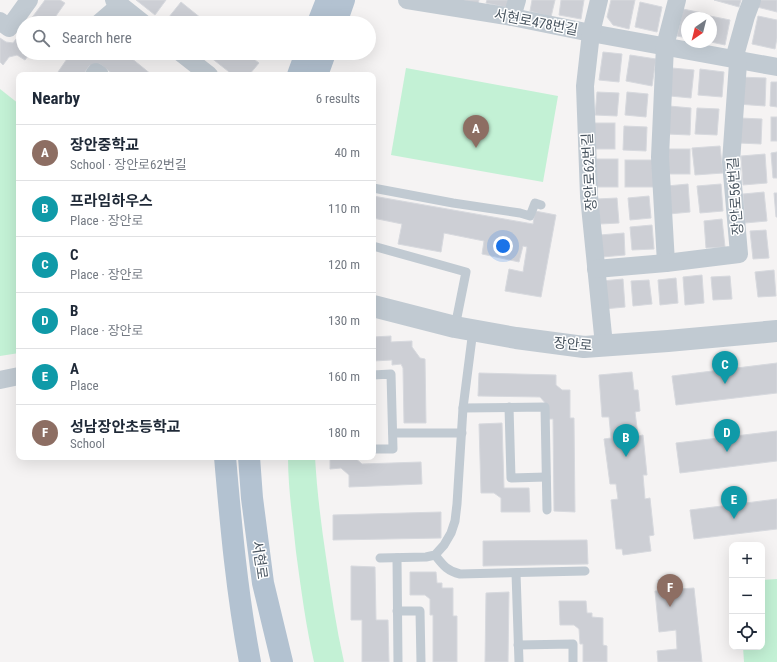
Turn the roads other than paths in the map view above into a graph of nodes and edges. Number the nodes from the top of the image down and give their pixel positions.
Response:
1 (29, 0) edge
2 (326, 0) edge
3 (344, 0) edge
4 (407, 0) edge
5 (599, 0) edge
6 (677, 0) edge
7 (752, 0) edge
8 (117, 3) edge
9 (514, 8) edge
10 (18, 16) edge
11 (105, 16) edge
12 (134, 16) edge
13 (320, 16) edge
14 (338, 16) edge
15 (16, 18) edge
16 (0, 20) edge
17 (591, 33) junction
18 (665, 46) junction
19 (734, 59) junction
20 (188, 60) edge
21 (303, 60) edge
22 (322, 60) edge
23 (777, 68) edge
24 (199, 72) edge
25 (299, 72) edge
26 (317, 72) edge
27 (376, 189) edge
28 (541, 205) dead end
29 (376, 247) edge
30 (666, 263) junction
31 (596, 269) junction
32 (376, 307) edge
33 (464, 329) junction
34 (777, 331) edge
35 (604, 345) junction
36 (376, 375) edge
37 (16, 377) edge
38 (0, 380) edge
39 (509, 407) junction
40 (463, 408) junction
41 (393, 433) junction
42 (462, 433) junction
43 (376, 449) edge
44 (225, 460) edge
45 (249, 460) edge
46 (546, 477) junction
47 (547, 510) dead end
48 (435, 555) junction
49 (380, 558) dead end
50 (397, 558) junction
51 (585, 571) dead end
52 (516, 573) junction
53 (397, 611) junction
54 (518, 645) junction
55 (250, 662) edge
56 (282, 662) edge
57 (398, 662) edge
58 (421, 662) edge
59 (519, 662) edge
60 (573, 662) edge

1 - 10 street
2 - 13 main road
3 - 14 main road
4 - 9 street, 서현로478번길
5 - 17 street, 장안로62번길
6 - 18 street
7 - 19 street, 장안로56번길
8 - 11 street
8 - 12 street
9 - 17 street, 서현로478번길
15 - 16 street
17 - 18 street, 서현로478번길
17 - 31 street, 장안로62번길
18 - 19 street, 서현로478번길
18 - 30 street
19 - 23 street, 서현로478번길
19 - 30 street, 장안로56번길
20 - 24 street
21 - 25 main road
22 - 26 main road
27 - 28 lane
29 - 33 lane
30 - 31 street, 장안로56번길
31 - 35 street, 장안로62번길
32 - 33 street, 장안로
33 - 35 street, 장안로
33 - 40 lane
34 - 35 street, 장안로
36 - 41 lane
37 - 38 street
39 - 40 lane
39 - 46 lane
39 - 46 lane
40 - 42 lane
41 - 42 lane
41 - 43 lane
42 - 48 lane
44 - 55 main road, 서현로
45 - 56 main road, 서현로
46 - 47 lane
48 - 50 lane
48 - 52 lane
49 - 50 lane
50 - 53 lane
51 - 52 lane
52 - 54 lane
53 - 57 lane
53 - 58 lane
54 - 59 lane
54 - 60 lane

